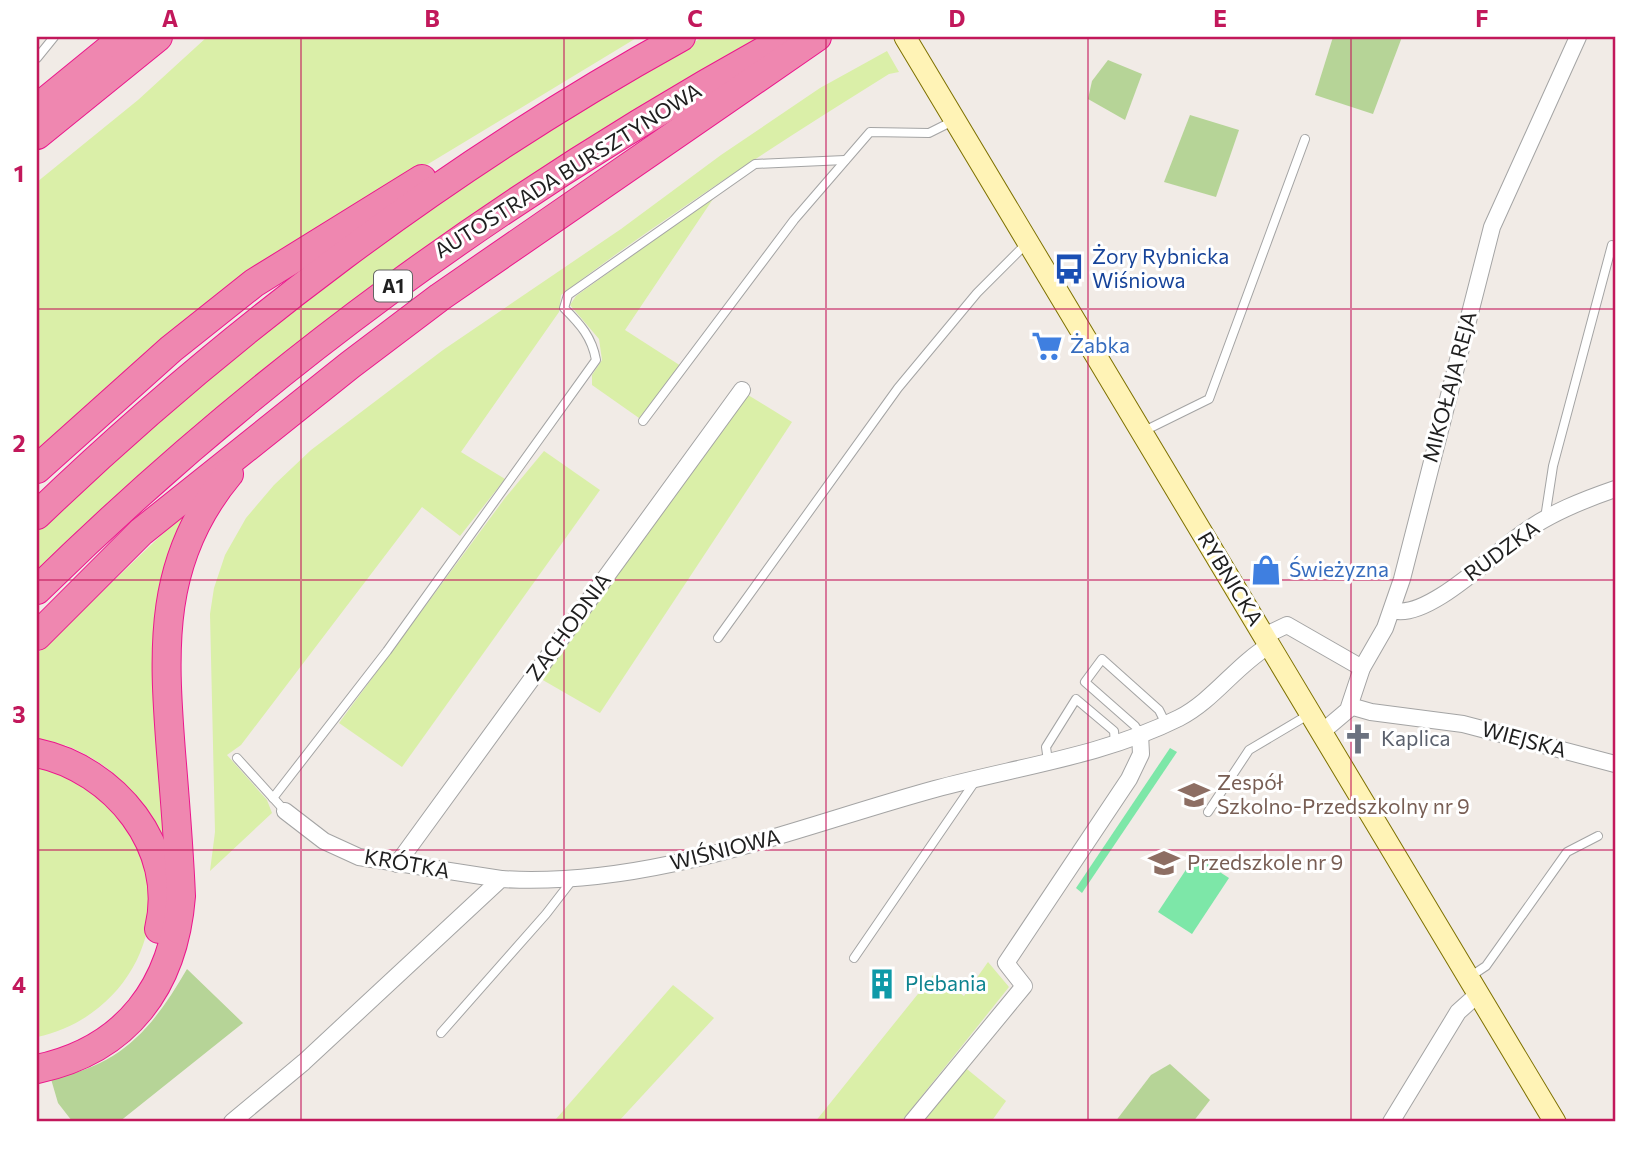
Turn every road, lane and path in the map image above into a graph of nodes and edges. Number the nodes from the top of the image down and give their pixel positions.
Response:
1 (54, 37) edge
2 (124, 37) edge
3 (158, 37) edge
4 (681, 37) edge
5 (790, 37) edge
6 (817, 37) edge
7 (1578, 37) edge
8 (909, 42) edge
9 (37, 58) edge
10 (580, 96) junction
11 (37, 108) edge
12 (955, 120) junction
13 (37, 135) edge
14 (1305, 139) dead end
15 (845, 160) junction
16 (1028, 242) junction
17 (1612, 245) dead end
18 (742, 390) dead end
19 (643, 421) dead end
20 (1142, 432) junction
21 (263, 434) junction
22 (37, 469) edge
23 (1615, 489) edge
24 (37, 515) edge
25 (1545, 521) junction
26 (37, 590) edge
27 (1392, 610) junction
28 (37, 636) edge
29 (718, 638) dead end
30 (1267, 640) junction
31 (1362, 668) junction
32 (1350, 706) junction
33 (1310, 713) junction
34 (1167, 723) junction
35 (1322, 732) junction
36 (1140, 734) junction
37 (1115, 743) junction
38 (37, 753) edge
39 (237, 758) dead end
40 (1048, 761) junction
41 (1615, 764) edge
42 (978, 778) junction
43 (273, 797) junction
44 (285, 811) joint
45 (1208, 812) dead end
46 (1598, 836) dead end
47 (397, 864) junction
48 (573, 878) junction
49 (501, 879) junction
50 (854, 958) dead end
51 (1473, 986) junction
52 (440, 1033) dead end
53 (37, 1049) edge
54 (37, 1069) edge
55 (232, 1122) edge
56 (912, 1122) edge
57 (1391, 1122) edge
58 (1555, 1122) edge

1 - 9 lane
2 - 11 highway
3 - 13 highway
4 - 10 highway, A1
5 - 26 highway, AUTOSTRADA BURSZTYNOWA / A1
6 - 21 highway
7 - 27 street, MIKOŁAJA REJA
8 - 12 street, RYBNICKA
10 - 22 highway
10 - 24 highway, A1
12 - 15 lane
12 - 16 street, RYBNICKA
14 - 20 lane
15 - 19 lane
15 - 43 lane
16 - 20 street, RYBNICKA
16 - 29 lane
17 - 25 lane
18 - 47 street, ZACHODNIA
20 - 30 street, RYBNICKA
21 - 28 highway
21 - 54 highway
23 - 25 street, RUDZKA
25 - 27 street, RUDZKA
27 - 31 street, MIKOŁAJA REJA
30 - 31 street
30 - 33 street, RYBNICKA
30 - 34 street, WIŚNIOWA
31 - 32 street, MIKOŁAJA REJA
32 - 35 street, MIKOŁAJA REJA
32 - 41 street, WIEJSKA
33 - 35 street, RYBNICKA
33 - 45 lane
34 - 36 street, WIŚNIOWA
34 - 36 lane
35 - 51 street, RYBNICKA
36 - 37 street, WIŚNIOWA
36 - 56 street
37 - 40 street, WIŚNIOWA
37 - 40 lane
38 - 53 highway
39 - 43 lane
40 - 42 street, WIŚNIOWA
42 - 48 street, WIŚNIOWA
42 - 50 lane
43 - 44 lane
44 - 47 street, KRÓTKA
46 - 51 lane
47 - 49 street, KRÓTKA
48 - 49 street, WIŚNIOWA
48 - 52 lane
49 - 55 street
51 - 57 street
51 - 58 street, RYBNICKA

